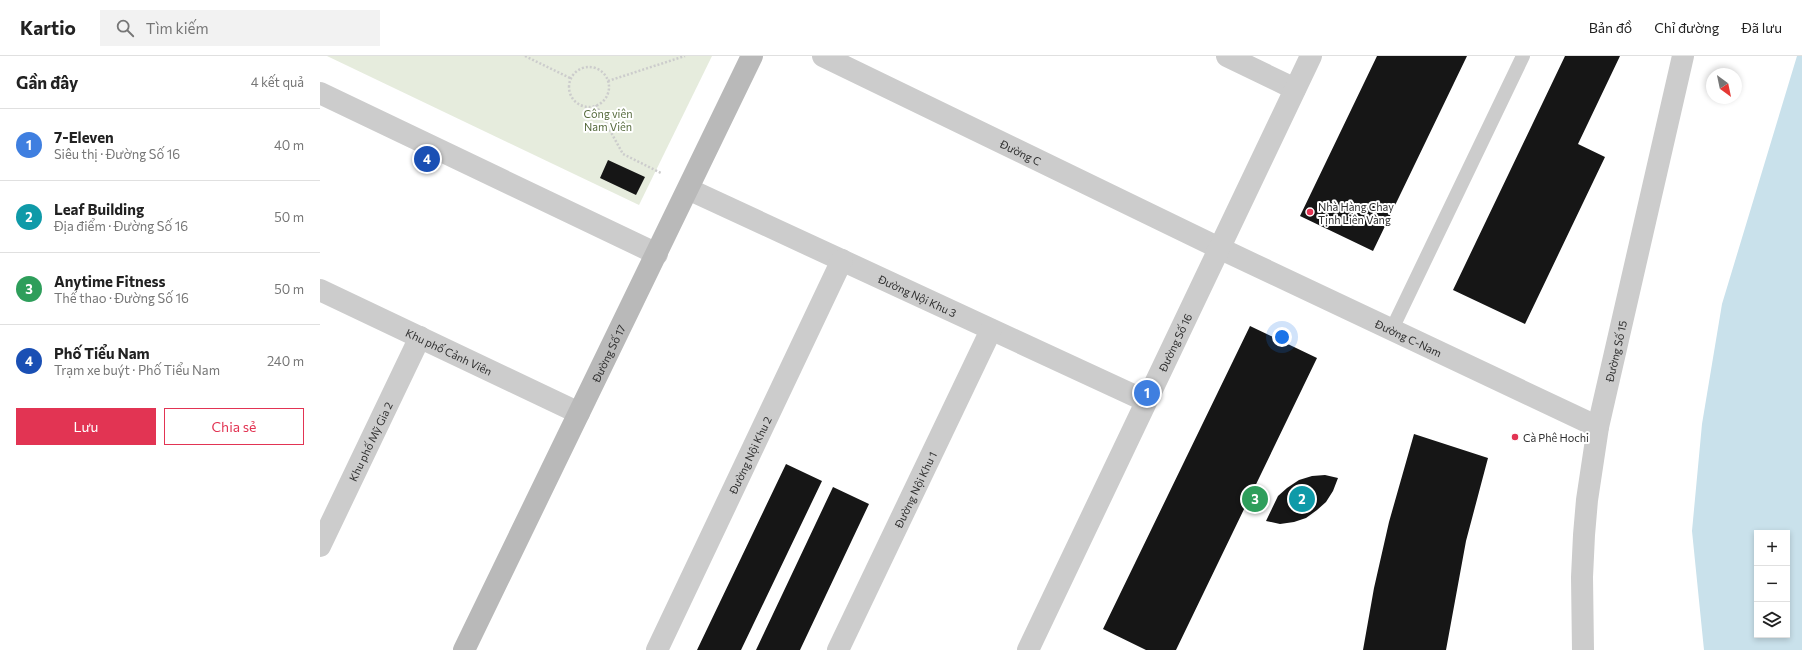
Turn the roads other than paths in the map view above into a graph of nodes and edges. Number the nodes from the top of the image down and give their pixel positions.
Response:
1 (752, 56) edge
2 (823, 56) edge
3 (1227, 56) edge
4 (1311, 56) edge
5 (1523, 56) edge
6 (1683, 56) edge
7 (1295, 89) junction
8 (320, 93) edge
9 (688, 189) junction
10 (1219, 248) junction
11 (657, 254) junction
12 (842, 260) junction
13 (320, 290) edge
14 (1392, 329) junction
15 (991, 330) junction
16 (420, 337) junction
17 (1146, 402) junction
18 (579, 413) junction
19 (1598, 427) junction
20 (320, 546) edge
21 (464, 650) edge
22 (656, 650) edge
23 (838, 650) edge
24 (1028, 650) edge
25 (1583, 650) edge

1 - 9 street, Đường Số 17
2 - 10 street, Đường C
3 - 7 street
4 - 7 street, Đường Số 16
5 - 14 lane
6 - 19 street, Đường Số 15
7 - 10 street, Đường Số 16
8 - 11 street
9 - 11 street, Đường Số 17
9 - 12 street, Đường Nội Khu 3
10 - 14 street, Đường C-Nam
10 - 17 street, Đường Số 16
11 - 18 street, Đường Số 17
12 - 15 street, Đường Nội Khu 3
12 - 22 street, Đường Nội Khu 2
13 - 16 street, Khu phố Cảnh Viên
14 - 19 street, Đường C-Nam
15 - 17 street, Đường Nội Khu 3
15 - 23 street, Đường Nội Khu 1
16 - 18 street, Khu phố Cảnh Viên
16 - 20 street, Khu phố Mỹ Gia 2
17 - 24 street, Đường Số 16
18 - 21 street, Đường Số 17
19 - 25 street, Đường Số 15

